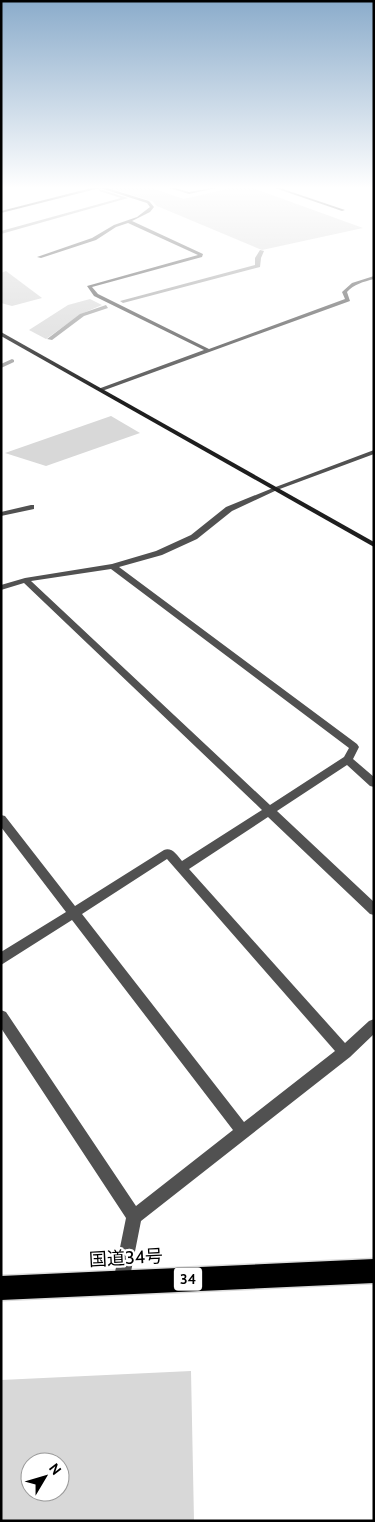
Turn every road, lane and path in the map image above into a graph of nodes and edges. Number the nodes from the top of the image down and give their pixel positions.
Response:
1 (196, 257) edge
2 (374, 277) edge
3 (1, 334) edge
4 (209, 350) junction
5 (100, 390) junction
6 (374, 452) edge
7 (276, 489) junction
8 (31, 507) dead end
9 (1, 514) edge
10 (374, 544) edge
11 (113, 566) junction
12 (25, 580) junction
13 (1, 588) edge
14 (348, 760) junction
15 (374, 783) edge
16 (268, 810) junction
17 (1, 819) edge
18 (182, 867) junction
19 (374, 910) edge
20 (73, 912) junction
21 (1, 959) edge
22 (1, 1016) edge
23 (374, 1025) edge
24 (345, 1052) junction
25 (242, 1130) junction
26 (134, 1217) junction
27 (374, 1271) edge
28 (120, 1282) junction
29 (1, 1288) edge

1 - 4 street
2 - 4 street
3 - 5 street
4 - 5 street
5 - 7 street
6 - 7 street
7 - 10 street
7 - 11 street
8 - 9 street
11 - 12 street
11 - 14 street
12 - 13 street
12 - 16 street
14 - 15 street
14 - 16 street
16 - 18 street
16 - 19 street
17 - 20 street
18 - 20 street
18 - 24 street
20 - 21 street
20 - 25 street
22 - 26 street
23 - 24 street
24 - 25 street
25 - 26 street
26 - 28 street
27 - 28 highway, 国道34号 / 34
28 - 29 highway, 国道34号 / 34

